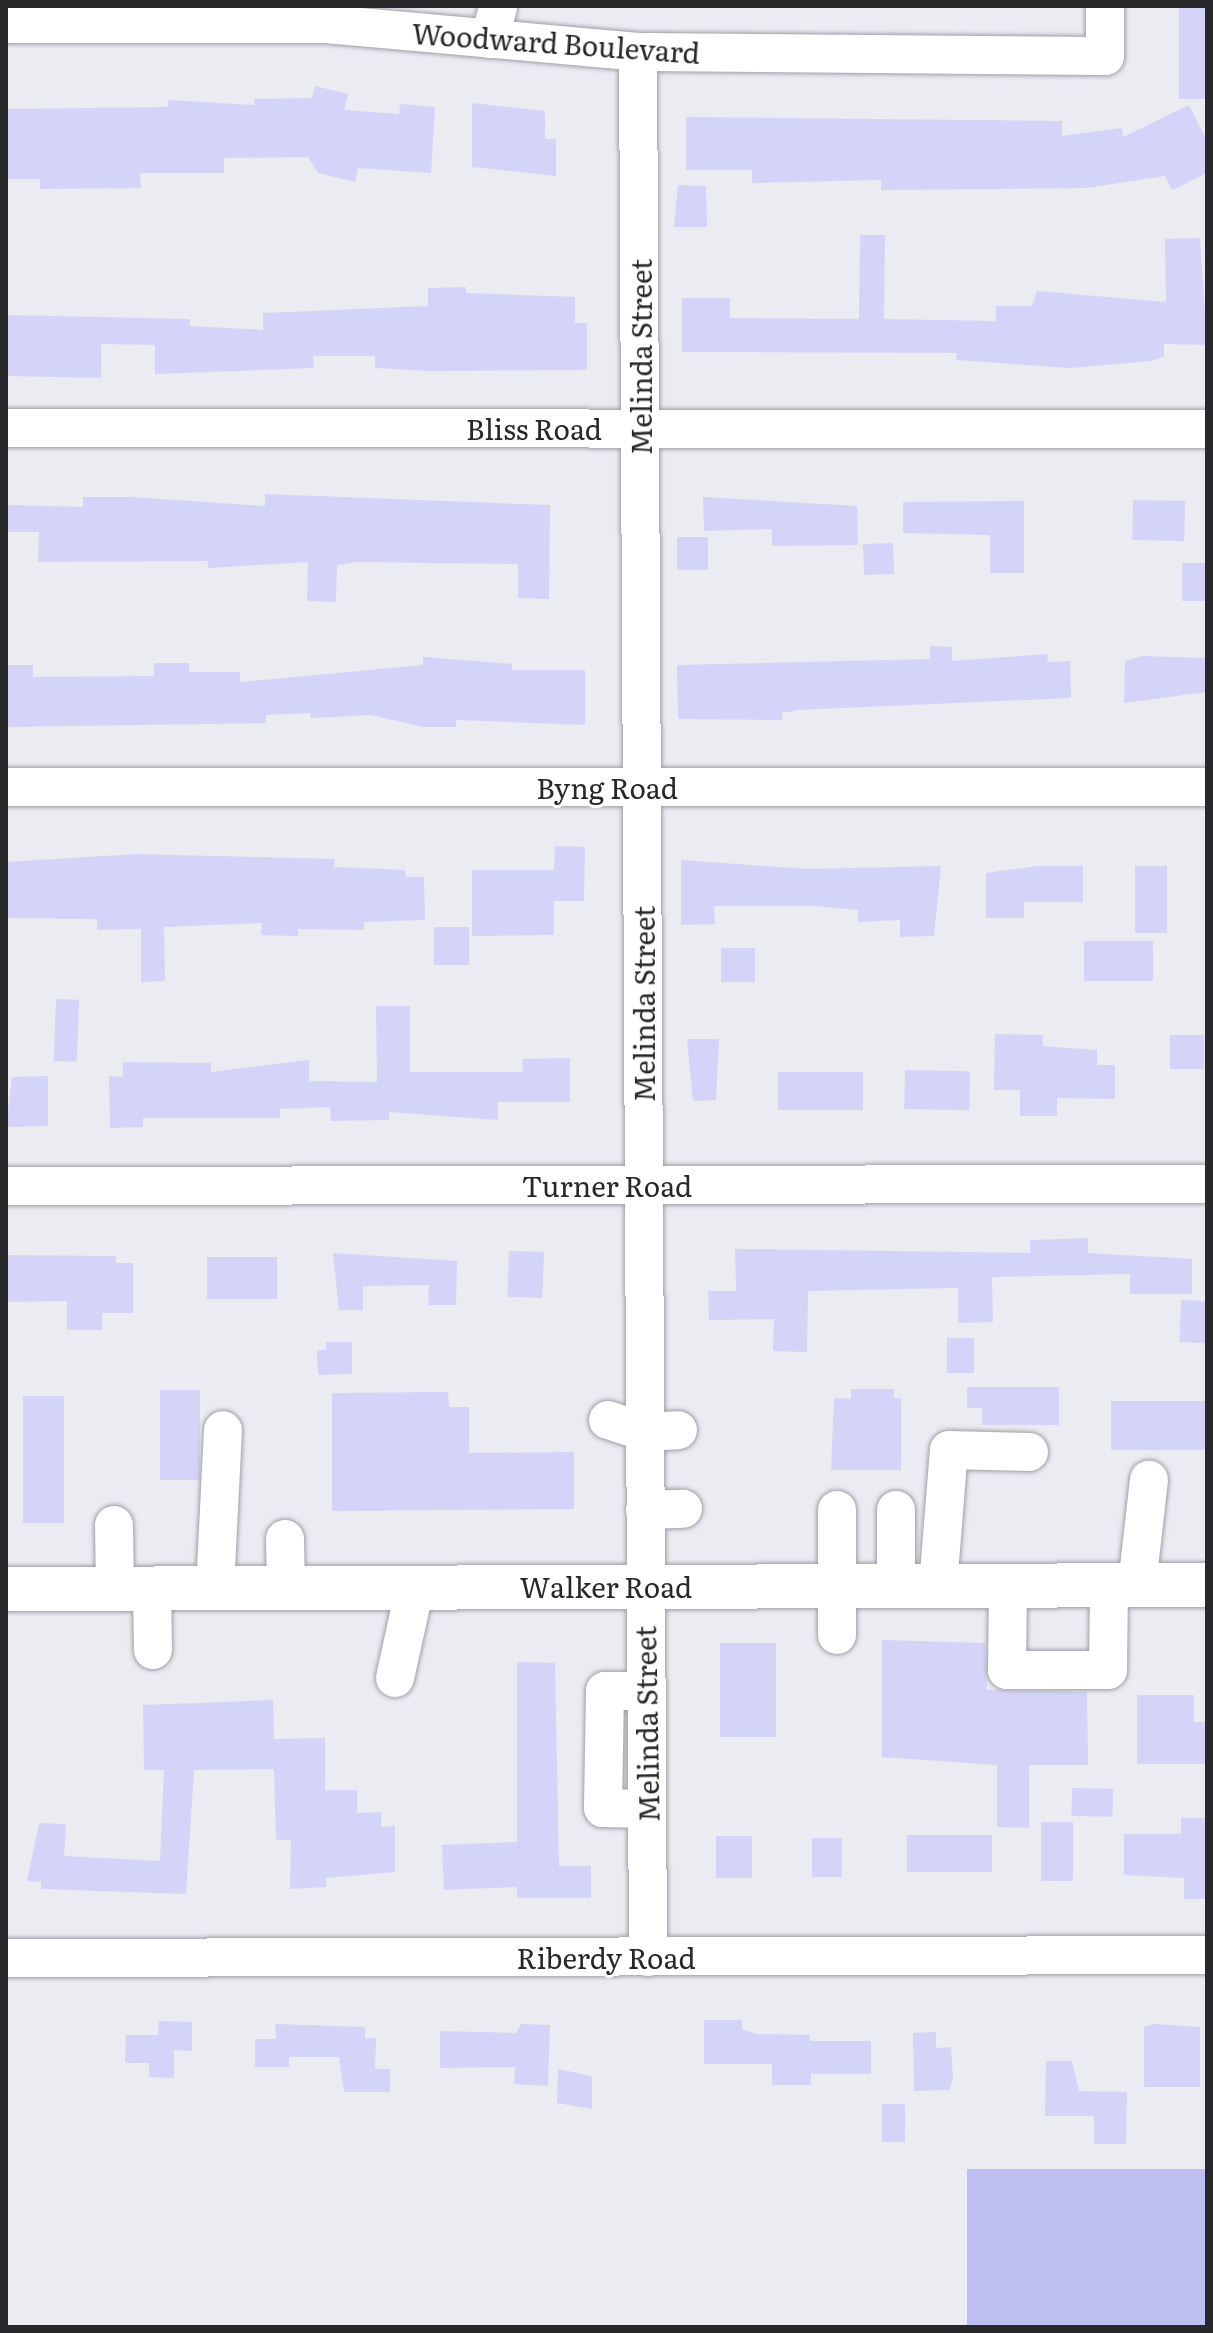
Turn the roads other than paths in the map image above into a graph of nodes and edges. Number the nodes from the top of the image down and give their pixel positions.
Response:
1 (1105, 6) edge
2 (494, 22) edge
3 (6, 24) edge
4 (638, 52) junction
5 (6, 428) edge
6 (641, 428) junction
7 (1207, 429) edge
8 (6, 787) edge
9 (642, 787) junction
10 (1207, 787) edge
11 (1207, 1184) edge
12 (643, 1185) junction
13 (6, 1186) edge
14 (608, 1420) dead end
15 (223, 1430) dead end
16 (661, 1431) junction
17 (1029, 1452) dead end
18 (1149, 1480) dead end
19 (683, 1509) dead end
20 (645, 1510) junction
21 (837, 1510) dead end
22 (896, 1510) dead end
23 (114, 1525) dead end
24 (285, 1539) dead end
25 (1123, 1585) junction
26 (1207, 1585) edge
27 (645, 1586) junction
28 (834, 1586) junction
29 (917, 1586) junction
30 (1008, 1586) junction
31 (415, 1587) junction
32 (134, 1588) junction
33 (215, 1588) junction
34 (286, 1588) junction
35 (6, 1589) edge
36 (837, 1635) dead end
37 (153, 1650) dead end
38 (395, 1678) dead end
39 (1207, 1955) edge
40 (648, 1957) junction
41 (6, 1958) edge

1 - 4 street, Woodward Boulevard
2 - 3 street, Woodward Boulevard
2 - 4 street, Woodward Boulevard
4 - 6 street, Melinda Street
5 - 6 street, Bliss Road
6 - 7 street, Bliss Road
6 - 9 street, Melinda Street
8 - 9 street, Byng Road
9 - 10 street, Byng Road
9 - 12 street, Melinda Street
11 - 12 street, Turner Road
12 - 13 street, Turner Road
12 - 16 street, Melinda Street
14 - 16 street
15 - 33 street
16 - 20 street, Melinda Street
17 - 29 street
18 - 25 street
19 - 20 street
20 - 27 street, Melinda Street
21 - 28 street
22 - 29 street
23 - 32 street
24 - 34 street
25 - 26 main road, Walker Road
25 - 30 main road, Walker Road
25 - 30 street
27 - 28 main road, Walker Road
27 - 31 main road, Walker Road
27 - 40 street, Melinda Street
28 - 29 main road, Walker Road
28 - 36 street
29 - 30 main road, Walker Road
31 - 34 main road, Walker Road
31 - 38 street
32 - 33 main road, Walker Road
32 - 35 main road, Walker Road
32 - 37 street
33 - 34 main road, Walker Road
39 - 40 street, Riberdy Road
40 - 41 street, Riberdy Road

